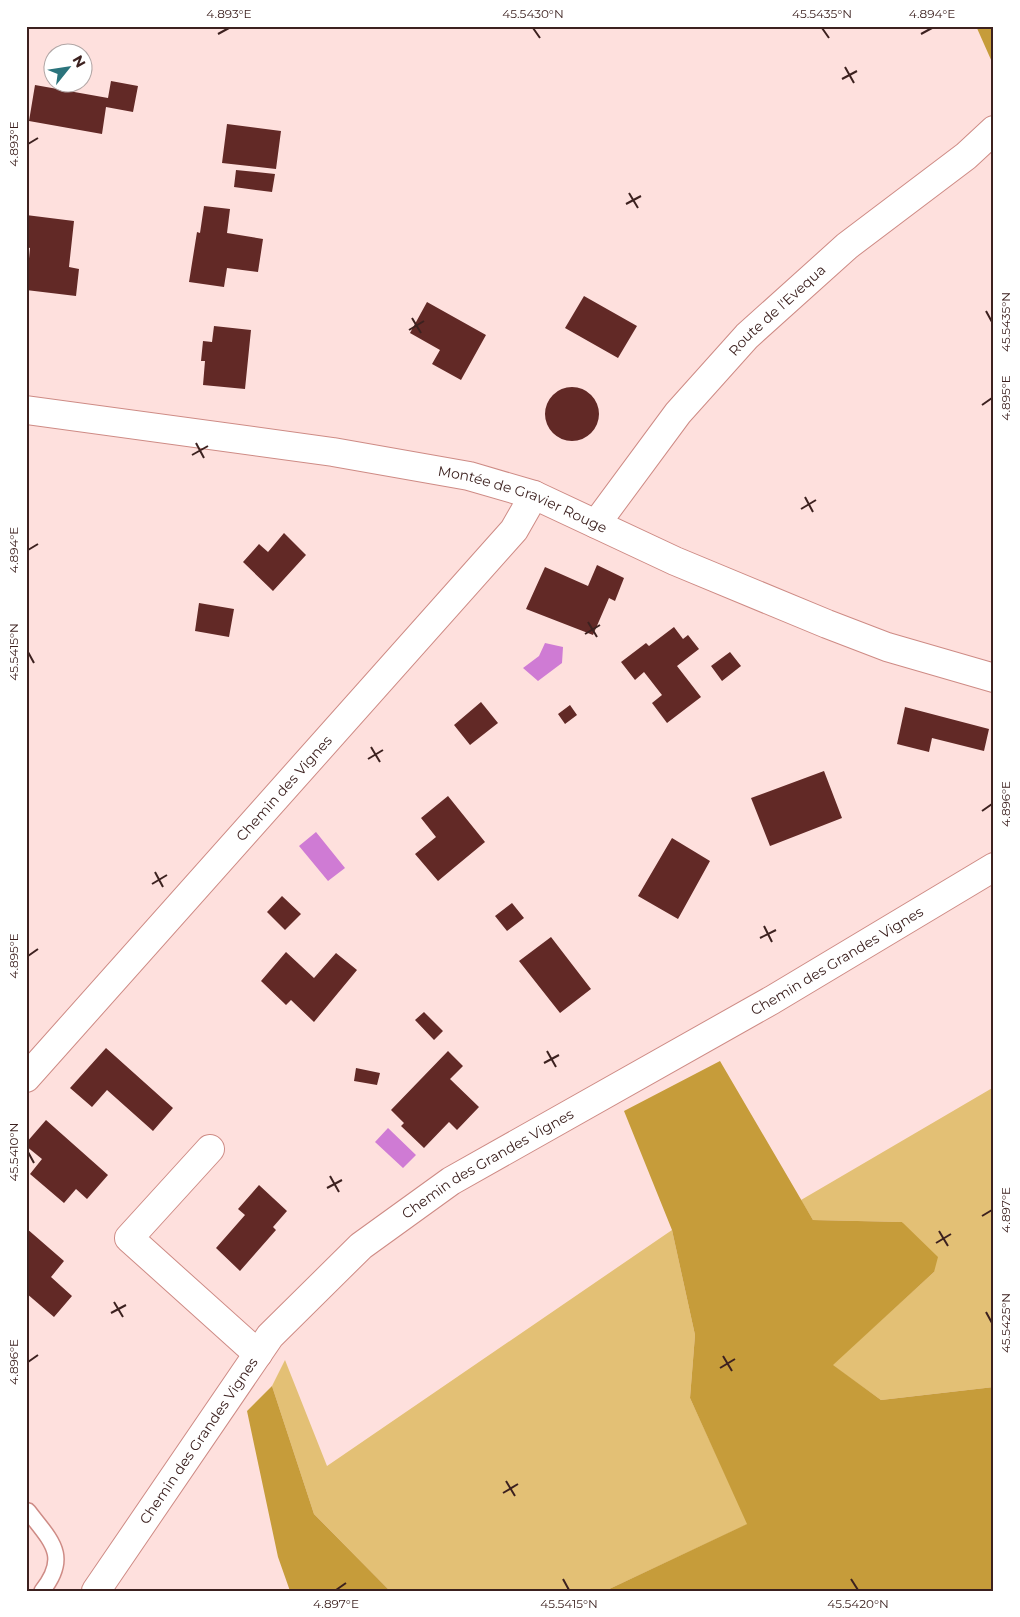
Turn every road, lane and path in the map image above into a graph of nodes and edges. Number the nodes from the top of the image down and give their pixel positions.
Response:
1 (994, 130) edge
2 (26, 410) edge
3 (534, 495) junction
4 (596, 524) junction
5 (994, 678) edge
6 (994, 867) edge
7 (27, 1075) edge
8 (210, 1149) dead end
9 (258, 1354) junction
10 (28, 1511) dead end
11 (42, 1591) edge
12 (96, 1591) edge

1 - 4 street, Route de l'Evequa
2 - 3 street, Montée de Gravier Rouge
3 - 4 street, Montée de Gravier Rouge
3 - 7 street, Chemin des Vignes
4 - 5 street, Montée de Gravier Rouge
6 - 9 street, Chemin des Grandes Vignes
8 - 9 street
9 - 12 street, Chemin des Grandes Vignes
10 - 11 lane

